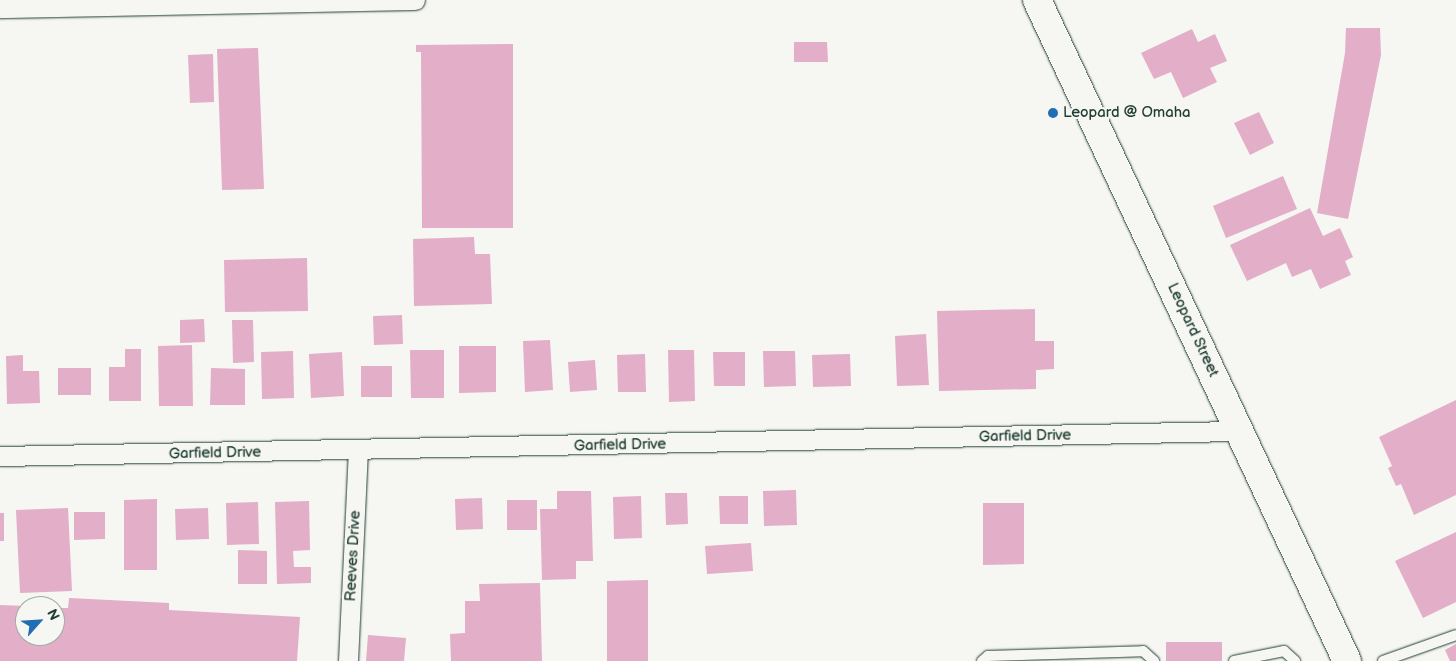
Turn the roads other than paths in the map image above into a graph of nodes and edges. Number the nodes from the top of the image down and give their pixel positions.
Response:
1 (415, 0) edge
2 (1037, 0) edge
3 (0, 8) edge
4 (1240, 431) junction
5 (358, 451) junction
6 (0, 456) edge
7 (1456, 636) edge
8 (348, 661) edge
9 (982, 661) edge
10 (1154, 661) edge
11 (1234, 661) edge
12 (1295, 661) edge
13 (1347, 661) edge
14 (1383, 661) edge

1 - 3 street
2 - 4 main road, Leopard Street
4 - 5 street, Garfield Drive
4 - 13 main road, Leopard Street
5 - 6 street, Garfield Drive
5 - 8 street, Reeves Drive
7 - 14 lane
9 - 10 lane
11 - 12 lane

